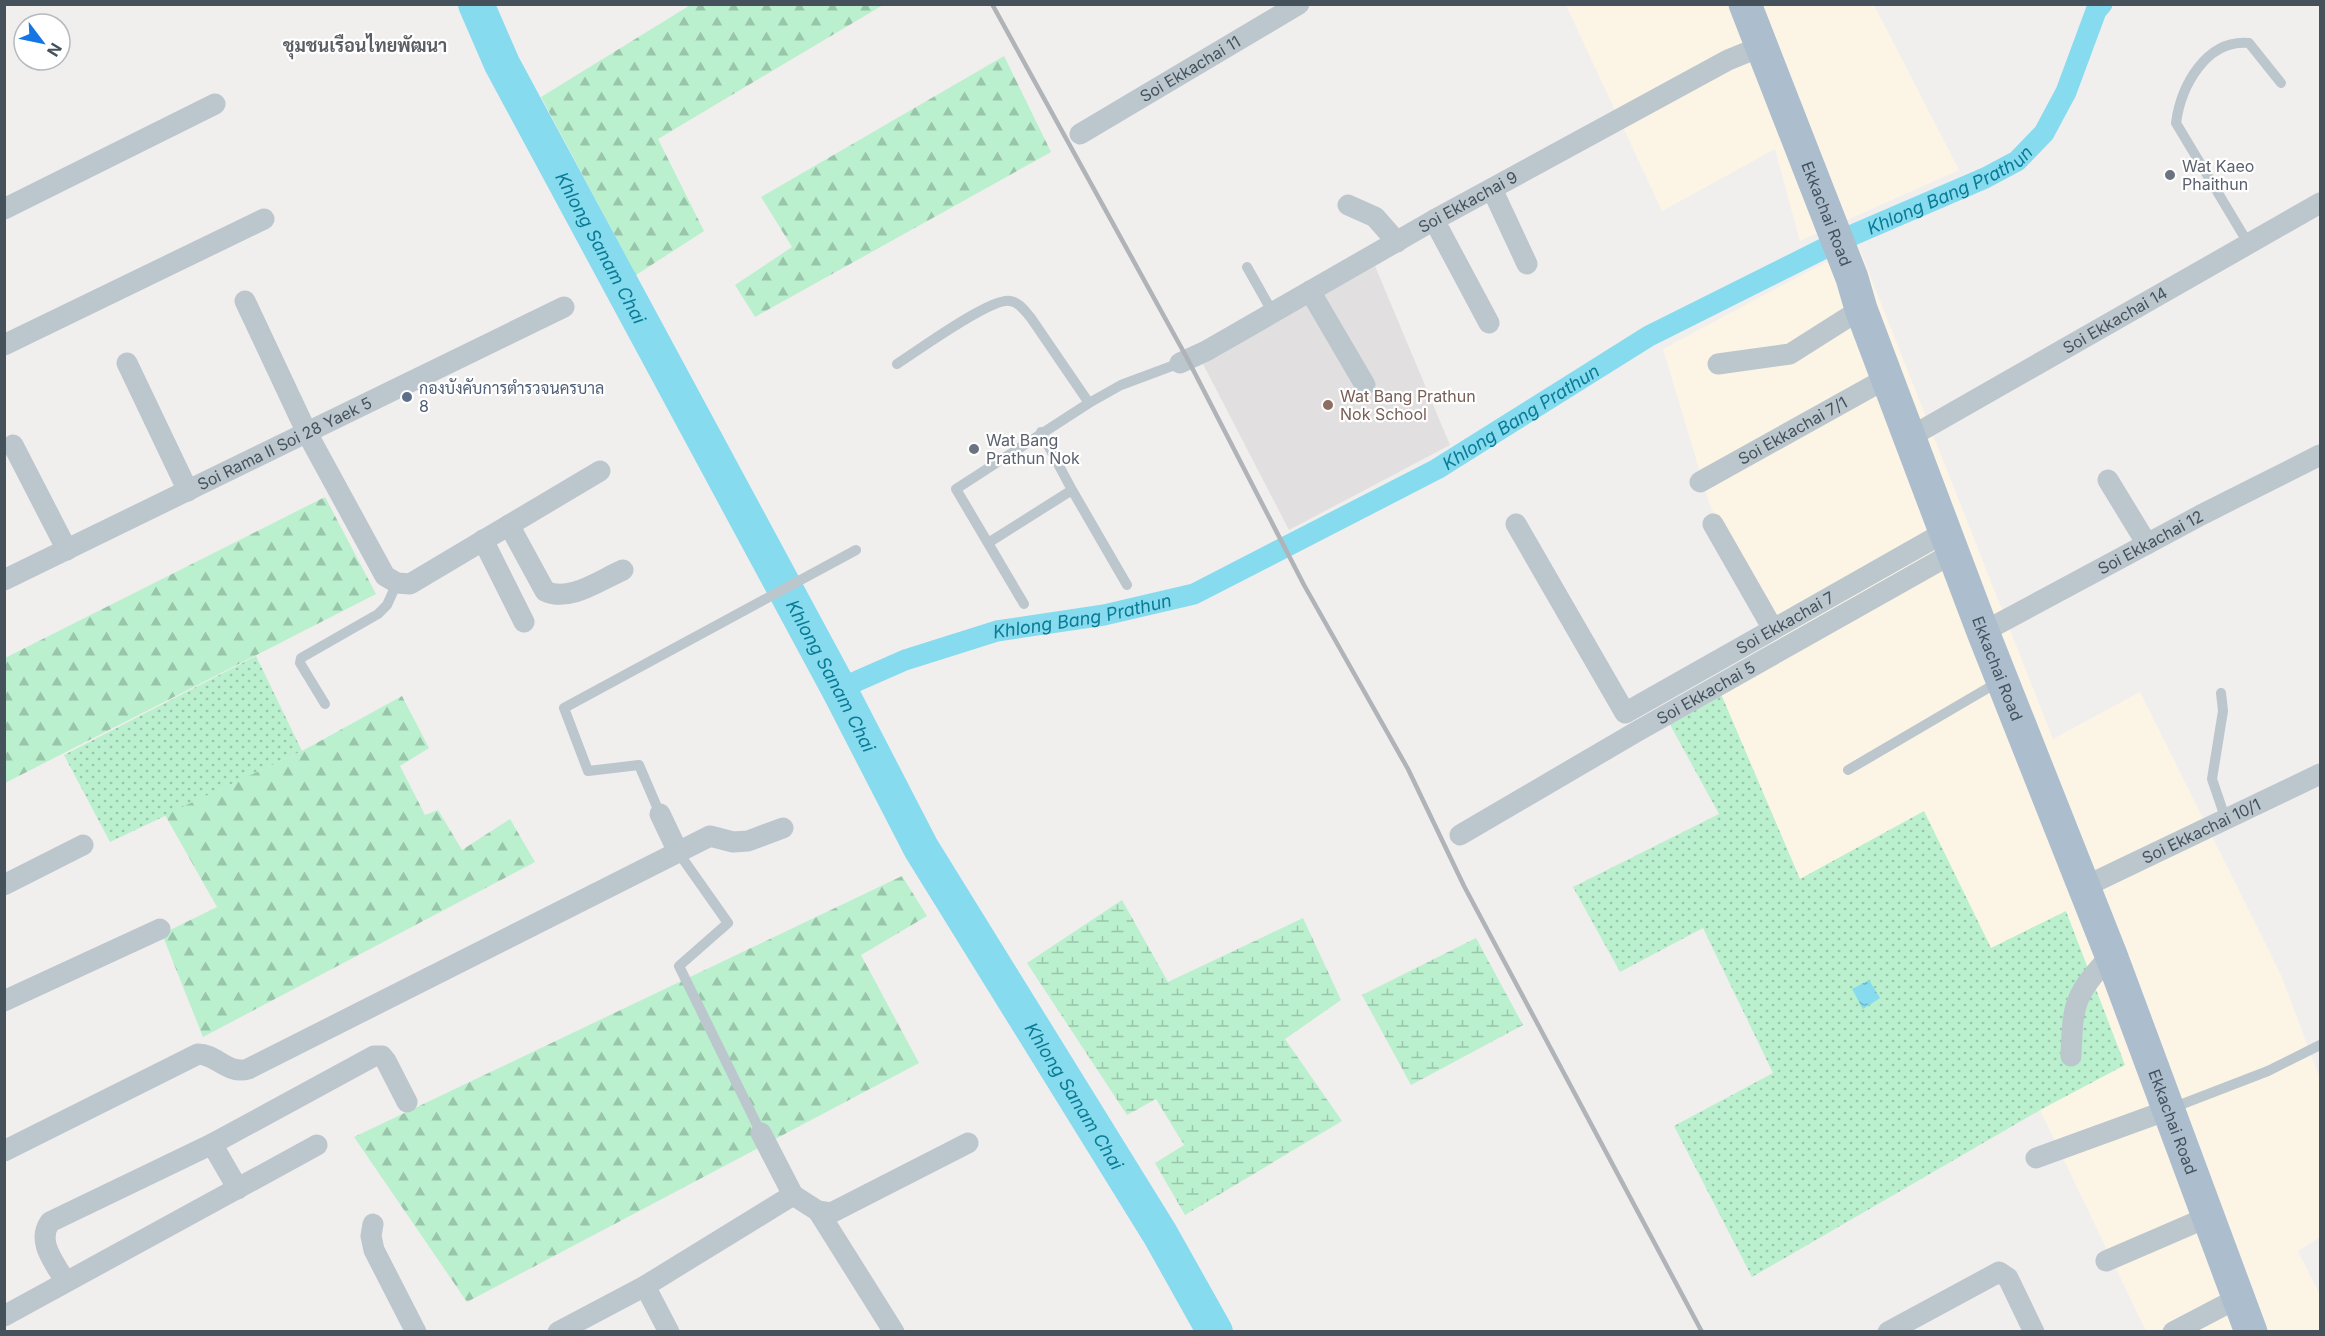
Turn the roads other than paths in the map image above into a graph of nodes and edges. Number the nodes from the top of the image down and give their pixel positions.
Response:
1 (1299, 4) edge
2 (1745, 4) edge
3 (1760, 46) junction
4 (2281, 83) dead end
5 (215, 104) dead end
6 (1080, 134) dead end
7 (1492, 189) junction
8 (2320, 203) edge
9 (1348, 204) dead end
10 (4, 209) edge
11 (264, 219) dead end
12 (1434, 220) junction
13 (1396, 242) junction
14 (2248, 243) junction
15 (1527, 264) dead end
16 (1247, 267) dead end
17 (1310, 291) junction
18 (245, 301) dead end
19 (564, 307) dead end
20 (1861, 309) junction
21 (1273, 313) junction
22 (1488, 323) dead end
23 (4, 345) edge
24 (127, 363) dead end
25 (1180, 363) joint
26 (897, 364) dead end
27 (1718, 364) dead end
28 (1887, 378) junction
29 (1365, 385) dead end
30 (1089, 403) junction
31 (1041, 432) junction
32 (307, 433) junction
33 (1910, 437) junction
34 (13, 445) dead end
35 (2320, 455) edge
36 (600, 471) dead end
37 (2108, 480) dead end
38 (1700, 482) dead end
39 (1072, 490) junction
40 (188, 491) junction
41 (1516, 524) dead end
42 (1713, 524) dead end
43 (509, 525) junction
44 (483, 540) junction
45 (988, 543) junction
46 (1949, 543) junction
47 (2147, 544) junction
48 (67, 550) junction
49 (856, 550) dead end
50 (623, 570) dead end
51 (4, 580) edge
52 (397, 583) junction
53 (1127, 585) dead end
54 (1024, 604) dead end
55 (524, 622) dead end
56 (1773, 629) junction
57 (1983, 632) junction
58 (2002, 680) junction
59 (2221, 693) dead end
60 (325, 704) dead end
61 (1848, 770) dead end
62 (2320, 774) edge
63 (660, 814) joint
64 (2226, 821) junction
65 (783, 828) dead end
66 (1460, 835) dead end
67 (83, 846) dead end
68 (678, 852) junction
69 (4, 885) edge
70 (2084, 887) junction
71 (160, 930) dead end
72 (2111, 955) junction
73 (4, 1001) edge
74 (2320, 1046) edge
75 (2071, 1056) dead end
76 (407, 1102) dead end
77 (2168, 1110) junction
78 (761, 1133) joint
79 (968, 1143) dead end
80 (212, 1144) junction
81 (317, 1145) dead end
82 (4, 1151) edge
83 (2036, 1158) dead end
84 (237, 1189) junction
85 (793, 1195) junction
86 (818, 1210) junction
87 (2208, 1217) junction
88 (373, 1224) dead end
89 (2106, 1261) dead end
90 (65, 1281) junction
91 (645, 1286) junction
92 (2238, 1298) junction
93 (4, 1316) edge
94 (416, 1332) edge
95 (558, 1332) edge
96 (669, 1332) edge
97 (894, 1332) edge
98 (1888, 1332) edge
99 (2034, 1332) edge
100 (2173, 1332) edge
101 (2251, 1332) edge

1 - 6 street, Soi Ekkachai 11
2 - 3 main road, Ekkachai Road
3 - 7 street, Soi Ekkachai 9
3 - 20 main road, Ekkachai Road
4 - 14 lane
5 - 10 street
7 - 12 street, Soi Ekkachai 9
7 - 15 street
8 - 14 street, Soi Ekkachai 14
9 - 13 street
11 - 23 street
12 - 13 street, Soi Ekkachai 9
12 - 22 street
13 - 17 street, Soi Ekkachai 9
14 - 33 street, Soi Ekkachai 14
16 - 21 lane
17 - 21 street, Soi Ekkachai 9
17 - 29 street
18 - 32 street
19 - 32 street, Soi Rama II Soi 28 Yaek 5
20 - 27 street
20 - 28 main road, Ekkachai Road
21 - 25 street, Soi Ekkachai 9
24 - 40 street
25 - 30 lane
26 - 30 lane
28 - 33 main road, Ekkachai Road
28 - 38 street, Soi Ekkachai 7/1
30 - 31 lane
31 - 39 lane
31 - 45 lane
32 - 40 street, Soi Rama II Soi 28 Yaek 5
32 - 52 street
33 - 46 main road, Ekkachai Road
34 - 48 street
35 - 47 street, Soi Ekkachai 12
36 - 43 street
37 - 47 street
39 - 45 lane
39 - 53 lane
40 - 48 street, Soi Rama II Soi 28 Yaek 5
41 - 56 street, Soi Ekkachai 7
42 - 56 street
43 - 44 street
43 - 50 street
44 - 52 street
44 - 55 street
45 - 54 lane
46 - 56 street, Soi Ekkachai 7
46 - 57 main road, Ekkachai Road
46 - 66 street, Soi Ekkachai 5
47 - 57 street, Soi Ekkachai 12
48 - 51 street, Soi Rama II Soi 28 Yaek 5
49 - 63 lane
52 - 60 lane
57 - 58 main road, Ekkachai Road
58 - 61 lane
58 - 70 main road, Ekkachai Road
59 - 64 lane
62 - 64 street, Soi Ekkachai 10/1
63 - 68 street
64 - 70 street, Soi Ekkachai 10/1
65 - 68 street
67 - 69 street
68 - 78 lane
68 - 82 street
70 - 72 main road, Ekkachai Road
71 - 73 street
72 - 75 street
72 - 77 main road, Ekkachai Road
74 - 77 lane
76 - 80 street
77 - 83 street
77 - 87 main road, Ekkachai Road
78 - 85 street
79 - 86 street
80 - 84 street
80 - 90 street
81 - 84 street
84 - 90 street
85 - 86 street
85 - 91 street
86 - 97 street
87 - 89 street
87 - 92 main road, Ekkachai Road
88 - 94 street
90 - 93 street
91 - 95 street
91 - 96 street
92 - 100 street
92 - 101 main road, Ekkachai Road
98 - 99 street

